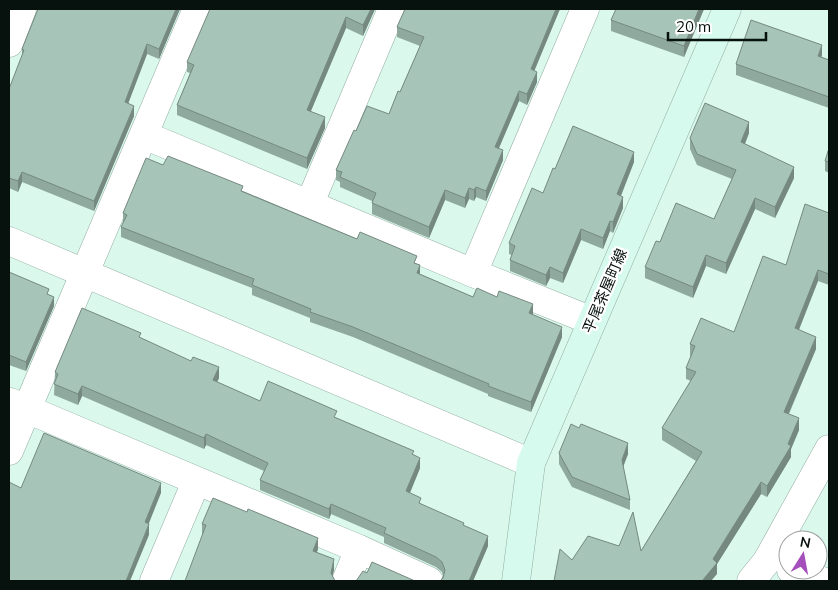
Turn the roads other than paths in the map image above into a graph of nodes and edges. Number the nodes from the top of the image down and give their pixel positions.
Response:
1 (22, 9) edge
2 (197, 9) edge
3 (392, 9) edge
4 (585, 9) edge
5 (727, 9) edge
6 (9, 43) edge
7 (144, 135) junction
8 (309, 205) junction
9 (9, 241) edge
10 (84, 273) junction
11 (473, 273) junction
12 (592, 321) junction
13 (18, 405) edge
14 (829, 449) edge
15 (9, 451) edge
16 (531, 462) junction
17 (196, 482) junction
18 (358, 549) junction
19 (774, 570) edge
20 (154, 581) edge
21 (346, 581) edge
22 (429, 581) edge
23 (516, 581) edge
24 (822, 581) edge

1 - 6 street
2 - 7 street
3 - 8 street
4 - 11 street
5 - 12 main road, 平尾茶屋町線
7 - 8 street
7 - 10 street
8 - 11 street
9 - 10 street
10 - 13 street
10 - 16 street
11 - 12 street
12 - 16 main road, 平尾茶屋町線
13 - 15 street
13 - 17 street
14 - 19 street
16 - 23 main road, 平尾茶屋町線
17 - 18 street
17 - 20 street
18 - 21 street
18 - 22 street
19 - 24 street

